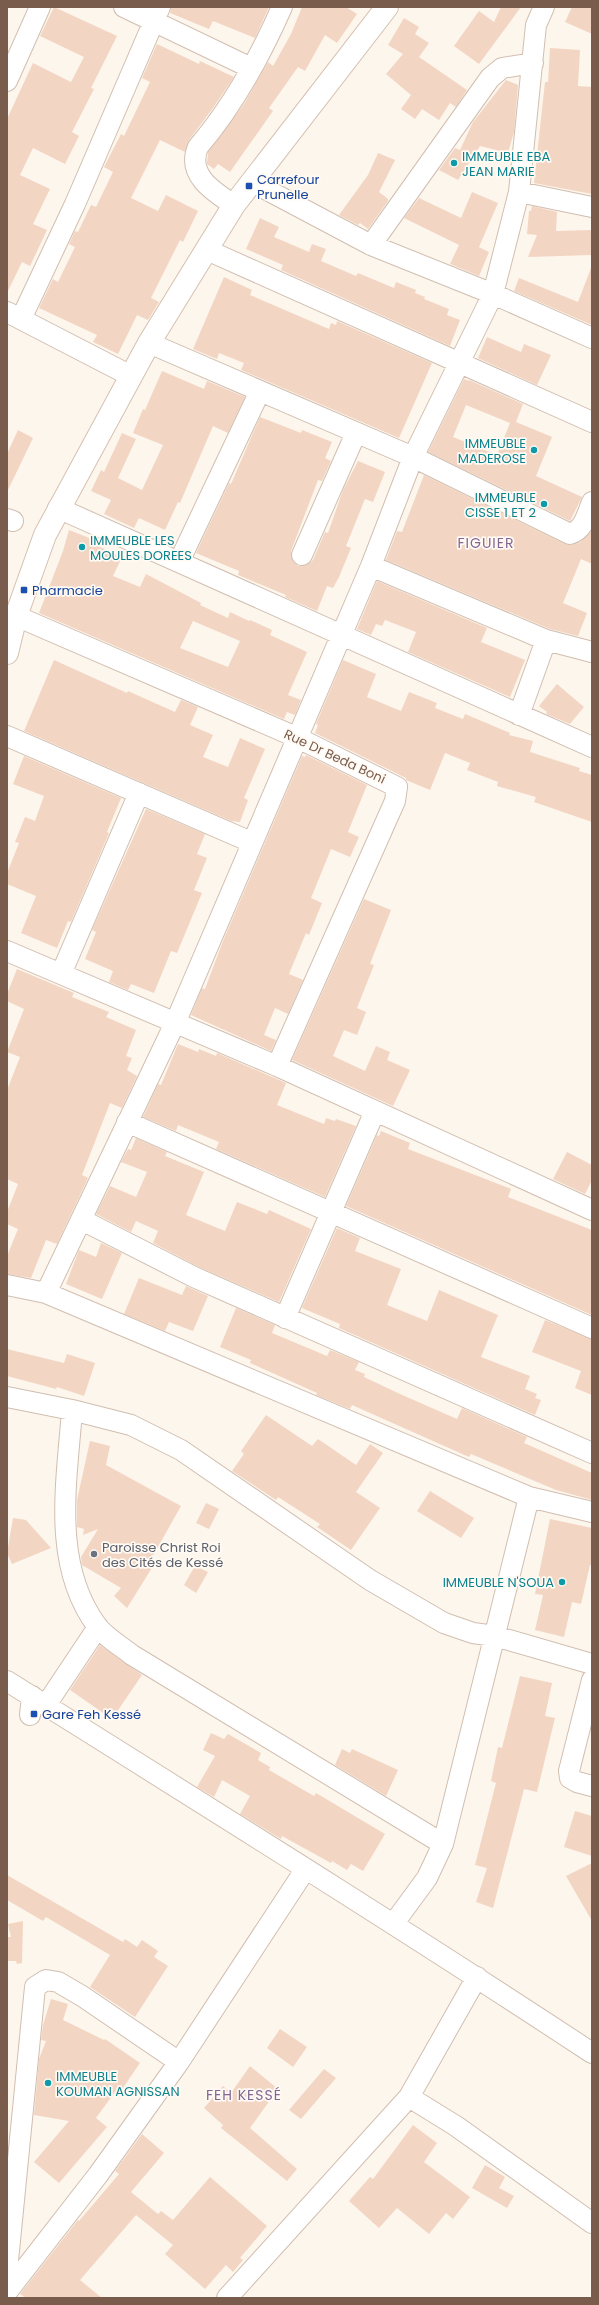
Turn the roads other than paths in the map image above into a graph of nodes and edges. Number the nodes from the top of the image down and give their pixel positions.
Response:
1 (40, 7) edge
2 (124, 7) edge
3 (282, 7) edge
4 (387, 7) edge
5 (544, 7) edge
6 (157, 14) edge
7 (533, 62) junction
8 (251, 68) junction
9 (7, 82) edge
10 (252, 182) junction
11 (519, 192) junction
12 (234, 205) junction
13 (592, 207) edge
14 (371, 246) junction
15 (207, 250) junction
16 (493, 294) junction
17 (14, 315) edge
18 (592, 338) edge
19 (149, 343) junction
20 (461, 363) junction
21 (130, 376) junction
22 (260, 391) junction
23 (592, 422) edge
24 (356, 433) junction
25 (413, 458) junction
26 (592, 502) edge
27 (58, 508) junction
28 (302, 555) dead end
29 (179, 562) junction
30 (371, 566) junction
31 (16, 616) junction
32 (340, 635) junction
33 (546, 640) junction
34 (592, 652) edge
35 (7, 653) edge
36 (519, 714) junction
37 (7, 736) edge
38 (296, 737) junction
39 (592, 747) edge
40 (139, 793) junction
41 (251, 842) junction
42 (7, 951) edge
43 (61, 974) junction
44 (176, 1021) junction
45 (277, 1066) junction
46 (375, 1111) junction
47 (127, 1122) junction
48 (592, 1210) edge
49 (332, 1213) junction
50 (82, 1220) junction
51 (7, 1285) edge
52 (46, 1293) junction
53 (285, 1318) junction
54 (592, 1328) edge
55 (7, 1397) edge
56 (72, 1410) junction
57 (592, 1453) edge
58 (529, 1497) junction
59 (592, 1512) edge
60 (98, 1627) junction
61 (495, 1636) junction
62 (592, 1664) edge
63 (592, 1680) edge
64 (7, 1681) edge
65 (36, 1705) junction
66 (592, 1786) edge
67 (443, 1844) junction
68 (306, 1870) junction
69 (394, 1923) junction
70 (477, 1977) junction
71 (592, 2053) edge
72 (180, 2062) junction
73 (409, 2097) junction
74 (592, 2223) edge
75 (7, 2271) edge
76 (7, 2292) edge
77 (7, 2296) edge
78 (10, 2298) edge
79 (227, 2298) edge

1 - 9 street
2 - 6 street
3 - 8 street
4 - 10 street
5 - 7 street
6 - 8 street
6 - 17 street
7 - 11 street
7 - 14 street
8 - 12 street
10 - 12 street
10 - 14 street
11 - 13 street
11 - 16 street
12 - 15 street
14 - 16 street
15 - 19 street
15 - 20 street
16 - 18 street
16 - 20 street
17 - 21 street
19 - 21 street
19 - 22 street
20 - 23 street
20 - 25 street
21 - 27 street
22 - 24 street
22 - 29 street
24 - 25 street
24 - 28 street
25 - 26 street
25 - 30 street
27 - 29 street
27 - 31 street
29 - 32 street
30 - 32 street
30 - 33 street
31 - 35 street
31 - 38 street, Rue Dr Beda Boni
32 - 36 street
32 - 38 street
33 - 34 street
33 - 36 street
36 - 39 street
37 - 40 street
38 - 41 street
38 - 45 street, Rue Dr Beda Boni
40 - 41 street
40 - 43 street
41 - 44 street
42 - 43 street
43 - 44 street
44 - 45 street
44 - 47 street
45 - 46 street
46 - 48 street
46 - 49 street
47 - 49 street
47 - 50 street
49 - 53 street
49 - 54 street
50 - 52 street
50 - 53 street
51 - 52 street
52 - 58 street
53 - 57 street
55 - 56 street
56 - 60 street
56 - 61 street
58 - 59 street
58 - 61 street
60 - 65 street
60 - 67 street
61 - 62 street
61 - 67 street
63 - 66 street
64 - 65 street
65 - 68 street
67 - 69 street
68 - 69 street
68 - 72 street
69 - 70 street
70 - 71 street
70 - 73 street
72 - 75 street
72 - 76 street
73 - 74 street
73 - 79 street
77 - 78 street

